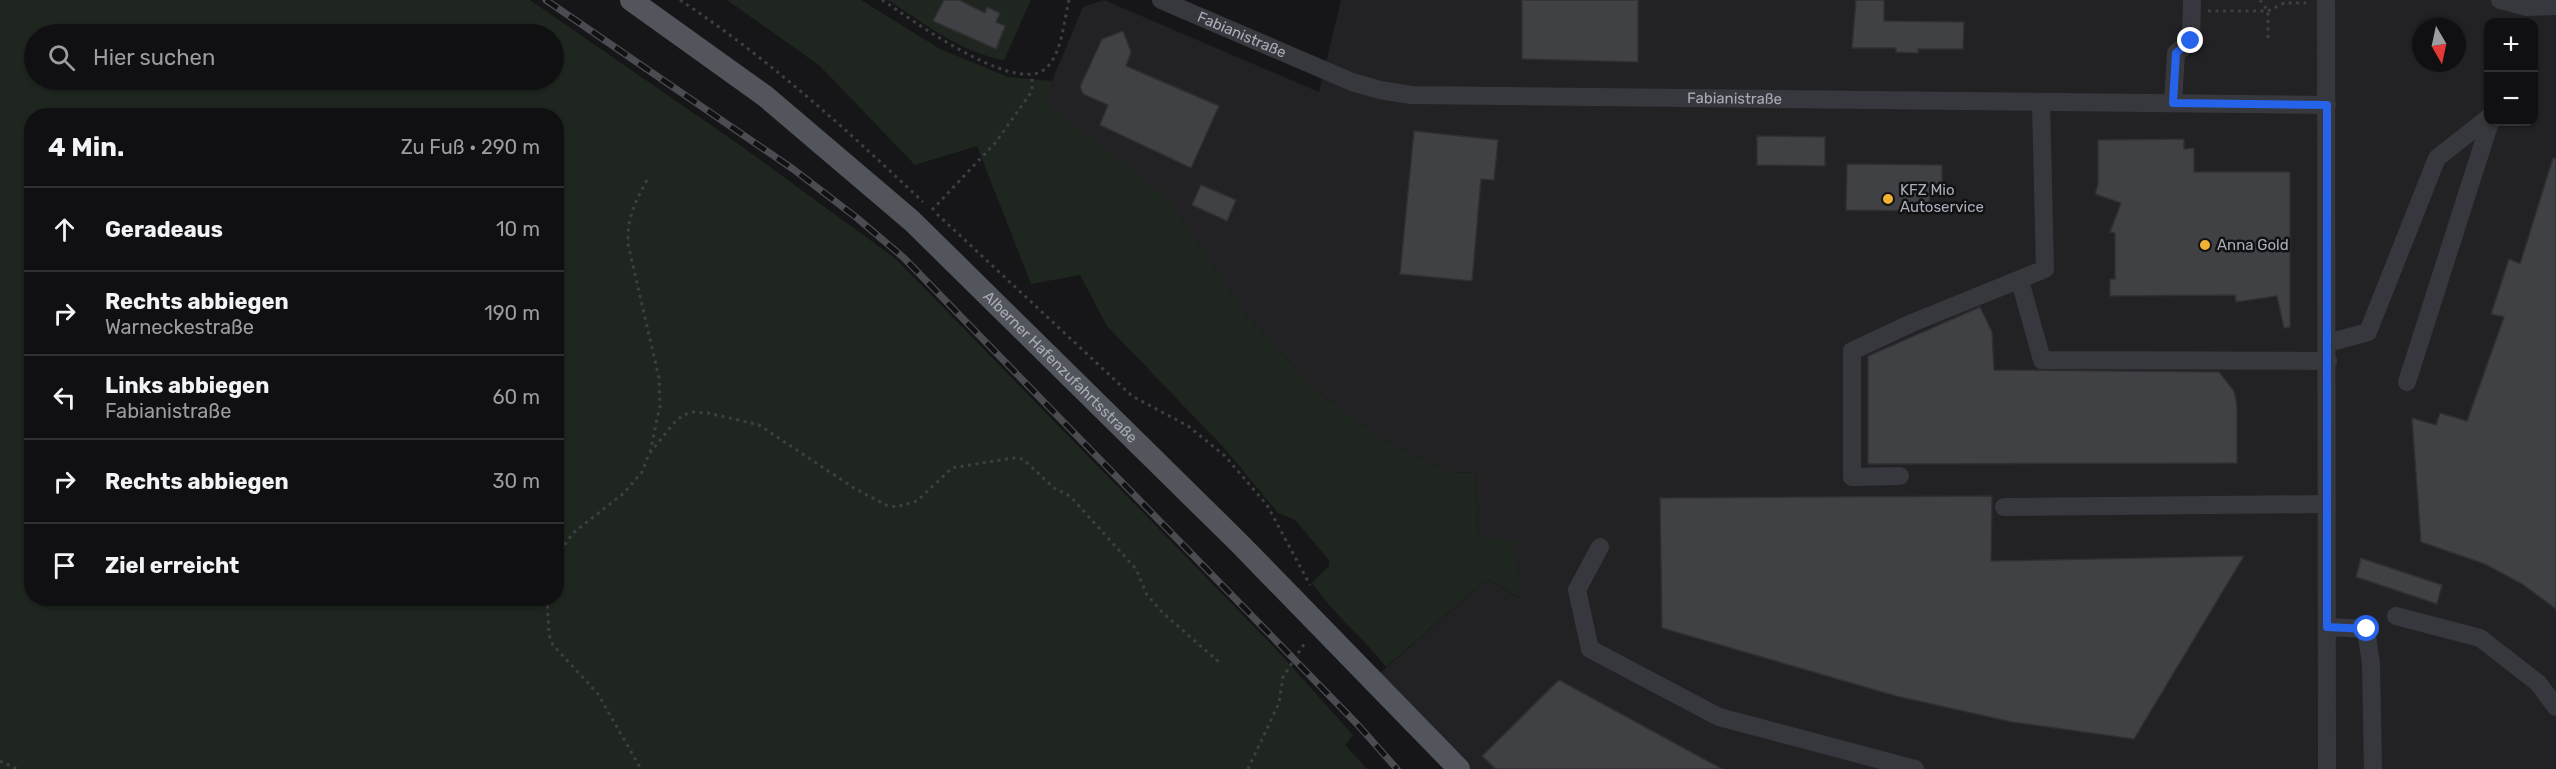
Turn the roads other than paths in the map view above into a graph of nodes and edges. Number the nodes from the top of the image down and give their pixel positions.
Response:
1 (631, 0) edge
2 (1161, 0) edge
3 (2326, 0) edge
4 (2500, 0) edge
5 (2192, 6) edge
6 (2556, 6) edge
7 (2524, 15) edge
8 (2041, 102) junction
9 (2173, 103) junction
10 (2327, 105) junction
11 (2484, 124) edge
12 (2487, 126) edge
13 (2020, 281) junction
14 (2328, 352) junction
15 (2407, 382) dead end
16 (1900, 476) dead end
17 (2327, 504) junction
18 (2004, 507) dead end
19 (1600, 547) dead end
20 (2396, 616) dead end
21 (2327, 627) junction
22 (2556, 707) edge
23 (1459, 769) edge
24 (1915, 769) edge
25 (2327, 769) edge
26 (2373, 769) edge

1 - 23 main road, Alberner Hafenzufahrtsstraße
2 - 8 street, Fabianistraße
3 - 10 street
4 - 7 street
5 - 9 street
6 - 7 street
8 - 9 street, Fabianistraße
8 - 13 street
9 - 10 street, Fabianistraße
10 - 14 street
11 - 14 street
12 - 15 street
13 - 14 street
13 - 16 street
14 - 17 street
17 - 18 street
17 - 21 street
19 - 24 street
20 - 22 street
21 - 25 street
21 - 26 street

